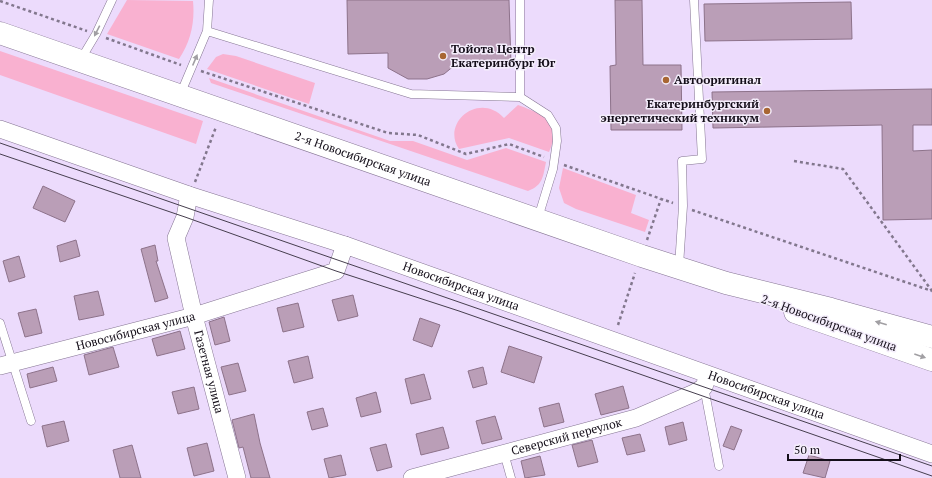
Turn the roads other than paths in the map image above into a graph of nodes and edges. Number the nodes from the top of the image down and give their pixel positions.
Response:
1 (112, 0) edge
2 (209, 0) edge
3 (520, 0) edge
4 (694, 0) edge
5 (207, 31) junction
6 (0, 33) edge
7 (79, 61) junction
8 (180, 96) junction
9 (520, 97) junction
10 (0, 129) edge
11 (190, 195) junction
12 (538, 218) junction
13 (346, 245) junction
14 (679, 268) junction
15 (726, 283) junction
16 (194, 316) junction
17 (0, 323) edge
18 (932, 337) edge
19 (932, 360) edge
20 (6, 365) edge
21 (706, 381) junction
22 (31, 421) dead end
23 (504, 453) junction
24 (932, 454) edge
25 (719, 466) dead end
26 (237, 478) edge
27 (412, 478) edge
28 (511, 478) edge

1 -> 7 lane
2 - 5 lane
3 - 9 lane
4 - 14 lane
8 -> 5 lane
5 - 9 lane
6 - 7 main road, 2-я Новосибирская улица
7 - 8 main road, 2-я Новосибирская улица
8 - 12 main road, 2-я Новосибирская улица
9 - 12 lane
10 - 11 street
11 - 13 street
11 - 16 street, Газетная улица
12 - 14 main road, 2-я Новосибирская улица
13 - 16 street, Новосибирская улица
13 - 21 street, Новосибирская улица
14 - 15 main road, 2-я Новосибирская улица
18 -> 15 main road, 2-я Новосибирская улица
15 -> 19 main road, 2-я Новосибирская улица
16 - 20 street, Новосибирская улица
16 - 26 street, Газетная улица
17 - 20 lane
20 - 22 lane
21 - 23 street, Северский переулок
21 - 24 street, Новосибирская улица
21 - 25 lane
23 - 27 street, Северский переулок
23 - 28 lane

